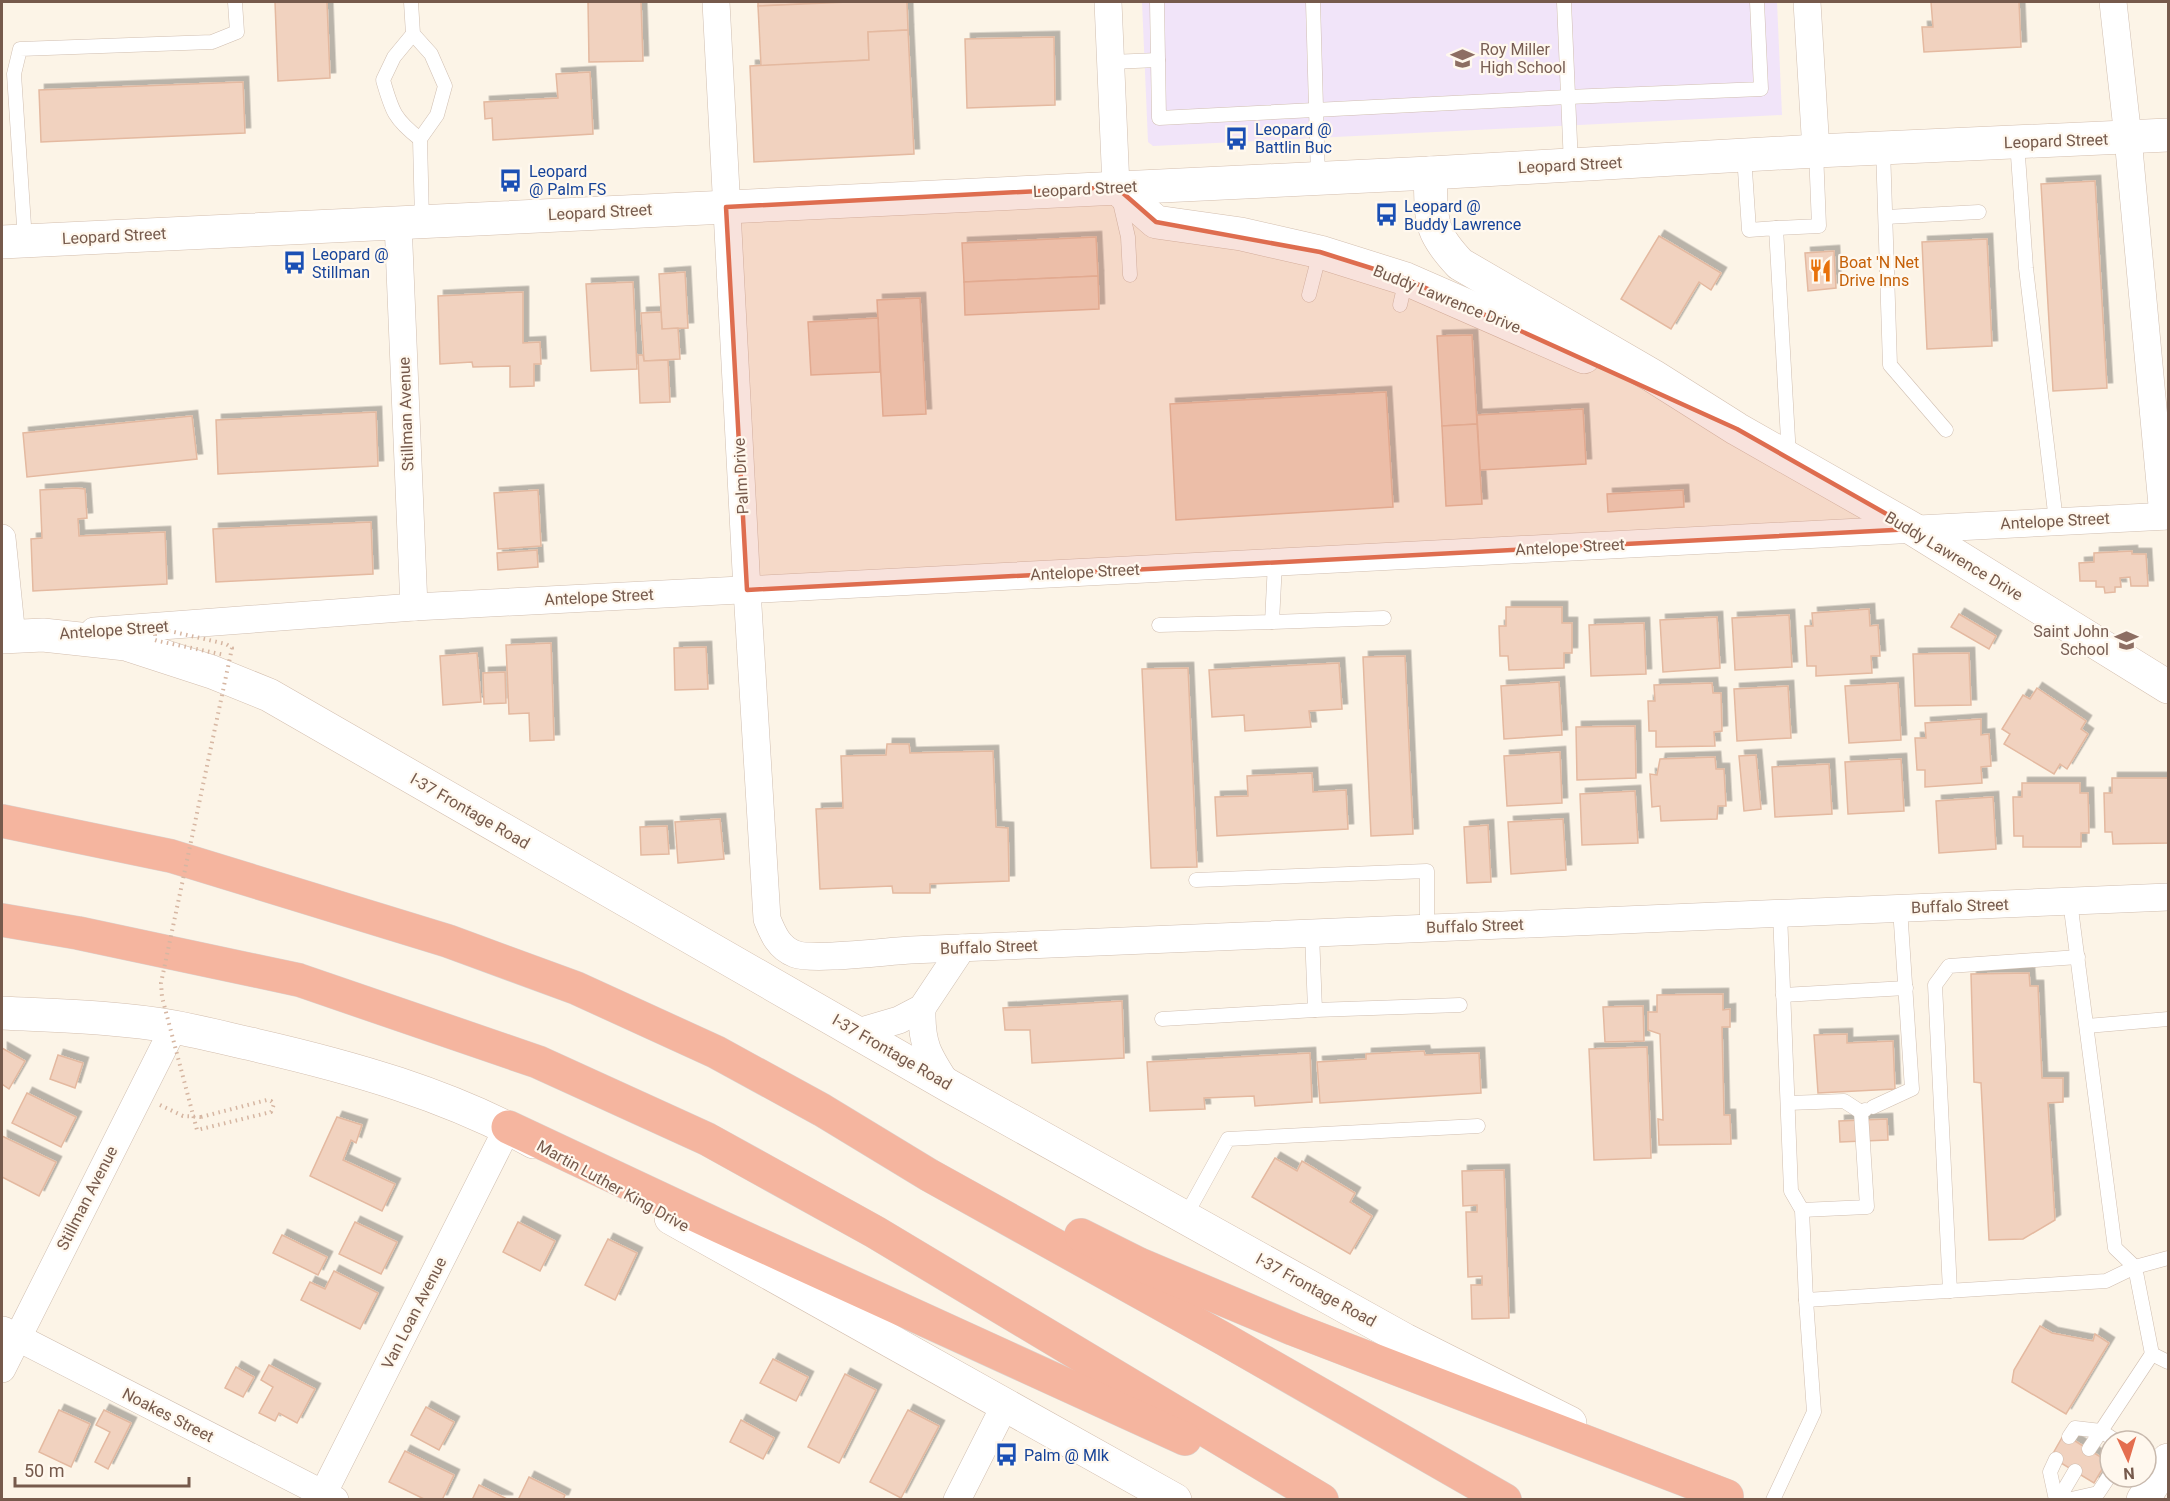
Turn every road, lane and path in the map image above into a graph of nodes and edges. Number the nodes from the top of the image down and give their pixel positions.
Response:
1 (235, 2) edge
2 (411, 2) edge
3 (716, 2) edge
4 (1108, 2) edge
5 (1157, 2) edge
6 (1313, 2) edge
7 (1564, 2) edge
8 (1757, 2) edge
9 (1807, 2) edge
10 (2113, 2) edge
11 (413, 34) junction
12 (1158, 60) junction
13 (1111, 62) junction
14 (1568, 97) junction
15 (1318, 110) junction
16 (2169, 135) edge
17 (2128, 138) junction
18 (420, 139) junction
19 (2016, 142) junction
20 (1883, 148) junction
21 (1816, 151) junction
22 (1744, 155) junction
23 (1571, 165) junction
24 (1430, 173) junction
25 (1318, 178) junction
26 (1116, 187) junction
27 (726, 207) junction
28 (1979, 212) dead end
29 (1886, 217) junction
30 (410, 221) junction
31 (1432, 222) junction
32 (1776, 228) junction
33 (13, 241) edge
34 (1320, 252) junction
35 (1460, 264) junction
36 (1130, 275) dead end
37 (1409, 290) junction
38 (1310, 295) dead end
39 (1737, 429) junction
40 (1946, 430) dead end
41 (1789, 459) junction
42 (2166, 516) edge
43 (2056, 521) junction
44 (1912, 529) junction
45 (2, 538) edge
46 (1275, 562) junction
47 (747, 590) junction
48 (414, 607) junction
49 (1384, 618) dead end
50 (1272, 622) junction
51 (1159, 625) dead end
52 (19, 636) edge
53 (225, 655) dead end
54 (2169, 687) edge
55 (5, 820) edge
56 (1196, 880) dead end
57 (2169, 897) edge
58 (2070, 901) junction
59 (1900, 908) junction
60 (1779, 914) junction
61 (2, 920) edge
62 (1427, 928) junction
63 (1312, 933) junction
64 (783, 946) joint
65 (962, 948) junction
66 (2078, 957) junction
67 (1905, 988) junction
68 (1783, 995) junction
69 (1460, 1005) dead end
70 (922, 1008) junction
71 (1315, 1010) junction
72 (2, 1013) edge
73 (1162, 1019) dead end
74 (2169, 1019) edge
75 (174, 1026) junction
76 (2086, 1026) junction
77 (858, 1032) junction
78 (947, 1084) junction
79 (140, 1094) junction
80 (1788, 1103) junction
81 (822, 1110) junction
82 (1867, 1110) junction
83 (1478, 1126) dead end
84 (508, 1127) junction
85 (1802, 1210) junction
86 (1185, 1217) junction
87 (2169, 1258) edge
88 (2135, 1267) junction
89 (1950, 1291) junction
90 (1806, 1300) junction
91 (9, 1334) edge
92 (2152, 1354) junction
93 (2169, 1362) edge
94 (2, 1369) edge
95 (1005, 1405) junction
96 (2102, 1429) edge
97 (2098, 1431) edge
98 (2098, 1436) edge
99 (2069, 1437) dead end
100 (2089, 1449) dead end
101 (2056, 1459) dead end
102 (2075, 1472) dead end
103 (2101, 1489) edge
104 (326, 1497) edge
105 (1730, 1498) edge
106 (957, 1500) edge
107 (1175, 1500) edge
108 (1314, 1500) edge
109 (1322, 1500) edge
110 (1505, 1500) edge
111 (1773, 1500) edge
112 (2057, 1500) edge
113 (2067, 1500) edge

1 - 33 lane
2 - 11 lane
3 - 27 street, Palm Drive
4 - 13 street
5 - 12 lane
6 - 15 lane
7 - 14 lane
8 - 14 lane
9 - 21 street
10 - 17 street
11 - 18 lane
11 - 18 lane
12 - 13 lane
12 - 15 lane
13 - 26 street
14 - 15 lane
14 - 23 lane
15 - 25 lane
16 - 17 main road, Leopard Street
17 - 19 main road, Leopard Street
17 - 42 street
18 - 30 lane
19 - 20 main road, Leopard Street
19 - 43 lane
20 - 21 main road, Leopard Street
20 - 29 lane
21 - 22 main road, Leopard Street
21 - 32 lane
22 - 23 main road, Leopard Street
22 - 32 lane
23 - 24 main road, Leopard Street
24 - 25 main road, Leopard Street
24 - 31 main road, Buddy Lawrence Drive
25 - 26 main road, Leopard Street
26 - 27 main road, Leopard Street
26 - 34 main road, Buddy Lawrence Drive
26 - 36 lane
27 - 30 main road, Leopard Street
27 - 47 street, Palm Drive
28 - 29 lane
29 - 40 lane
30 - 33 main road, Leopard Street
30 - 48 street, Stillman Avenue
31 - 35 main road, Buddy Lawrence Drive
31 - 37 main road
32 - 41 lane
34 - 37 main road, Buddy Lawrence Drive
34 - 38 lane
35 - 37 main road
35 - 39 main road, Buddy Lawrence Drive
37 - 39 main road, Buddy Lawrence Drive
39 - 41 main road, Buddy Lawrence Drive
41 - 44 main road, Buddy Lawrence Drive
42 - 43 street, Antelope Street
43 - 44 street, Antelope Street
44 - 46 street, Antelope Street
44 - 54 main road, Buddy Lawrence Drive
45 - 52 street
46 - 47 street, Antelope Street
46 - 50 lane
47 - 48 street, Antelope Street
47 - 64 street, Palm Drive
48 - 52 street, Antelope Street
49 - 50 lane
50 - 51 lane
52 - 77 main road, I-37 Frontage Road
53 - 79 path, bridge
55 - 81 highway
56 - 62 lane
57 - 58 street, Buffalo Street
58 - 59 street, Buffalo Street
58 - 66 lane
59 - 60 street, Buffalo Street
59 - 67 lane
60 - 62 street, Buffalo Street
60 - 68 lane
61 - 109 highway
62 - 63 street, Buffalo Street
63 - 65 street, Buffalo Street
63 - 71 lane
64 - 65 street, Buffalo Street
65 - 70 street
66 - 76 lane
66 - 89 lane
67 - 68 lane
67 - 82 lane
68 - 80 lane
69 - 71 lane
70 - 77 street
70 - 78 street
71 - 73 lane
72 - 75 main road, Martin Luther King Drive
74 - 76 lane
75 - 79 street, Stillman Avenue
75 - 84 main road, Martin Luther King Drive
76 - 88 lane
77 - 78 main road, I-37 Frontage Road
78 - 86 main road, I-37 Frontage Road
79 - 91 street, Stillman Avenue
80 - 82 lane
80 - 85 lane
81 - 105 highway
81 - 110 highway
82 - 85 lane
83 - 86 lane
84 - 95 main road, Martin Luther King Drive
84 - 104 street, Van Loan Avenue
84 - 108 highway
85 - 90 lane
86 - 105 main road, I-37 Frontage Road
87 - 88 lane
88 - 89 lane
88 - 92 lane
89 - 90 lane
90 - 111 lane
91 - 94 street, Stillman Avenue
91 - 104 street, Noakes Street
92 - 93 lane
92 - 96 lane
95 - 106 street
95 - 107 main road, Martin Luther King Drive
97 - 99 lane
98 - 100 lane
101 - 112 lane
102 - 112 lane
103 - 113 lane

